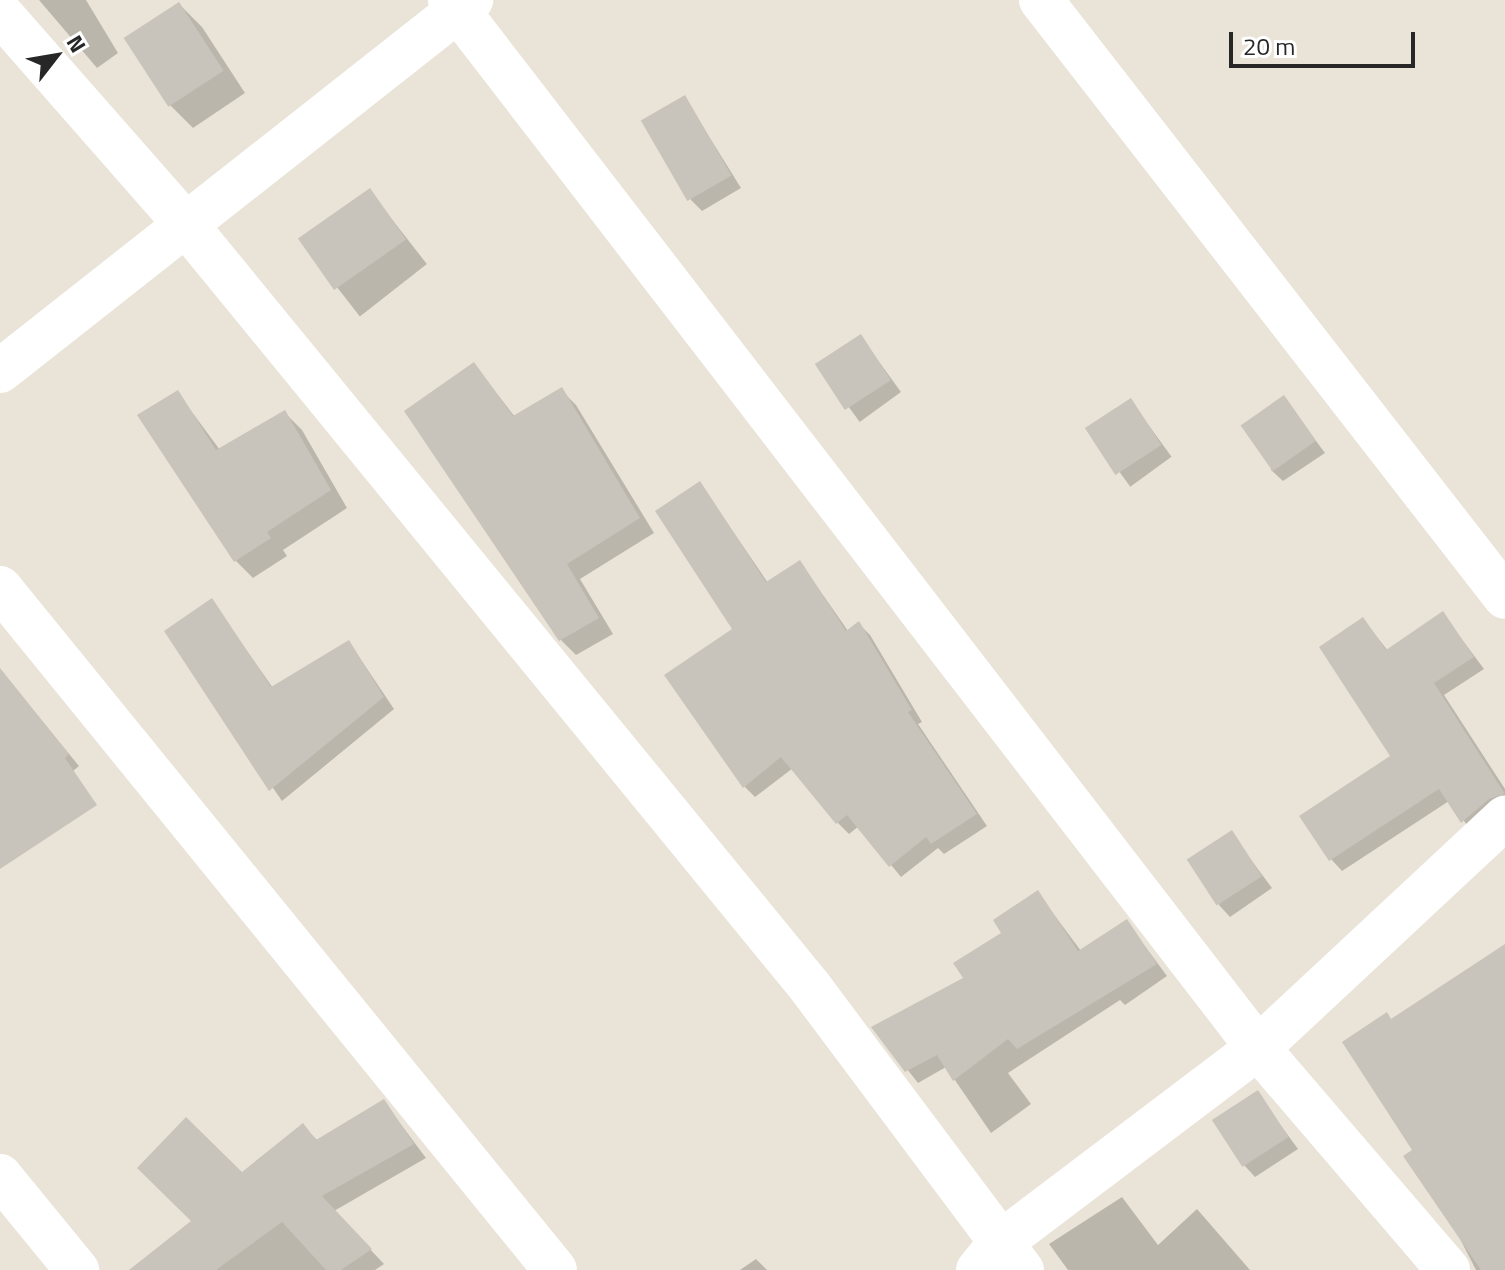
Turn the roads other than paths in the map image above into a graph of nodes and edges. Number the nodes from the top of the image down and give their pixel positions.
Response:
1 (1041, 0) edge
2 (460, 3) edge
3 (0, 13) edge
4 (188, 227) junction
5 (0, 371) edge
6 (0, 588) edge
7 (1505, 597) edge
8 (1505, 818) edge
9 (1258, 1048) junction
10 (0, 1176) edge
11 (1000, 1261) edge
12 (77, 1270) edge
13 (555, 1270) edge
14 (1448, 1270) edge

1 - 7 street
2 - 4 street
2 - 9 street
3 - 4 street
4 - 5 street
4 - 11 street
6 - 13 street
8 - 9 street
9 - 11 street
9 - 14 street
10 - 12 street

